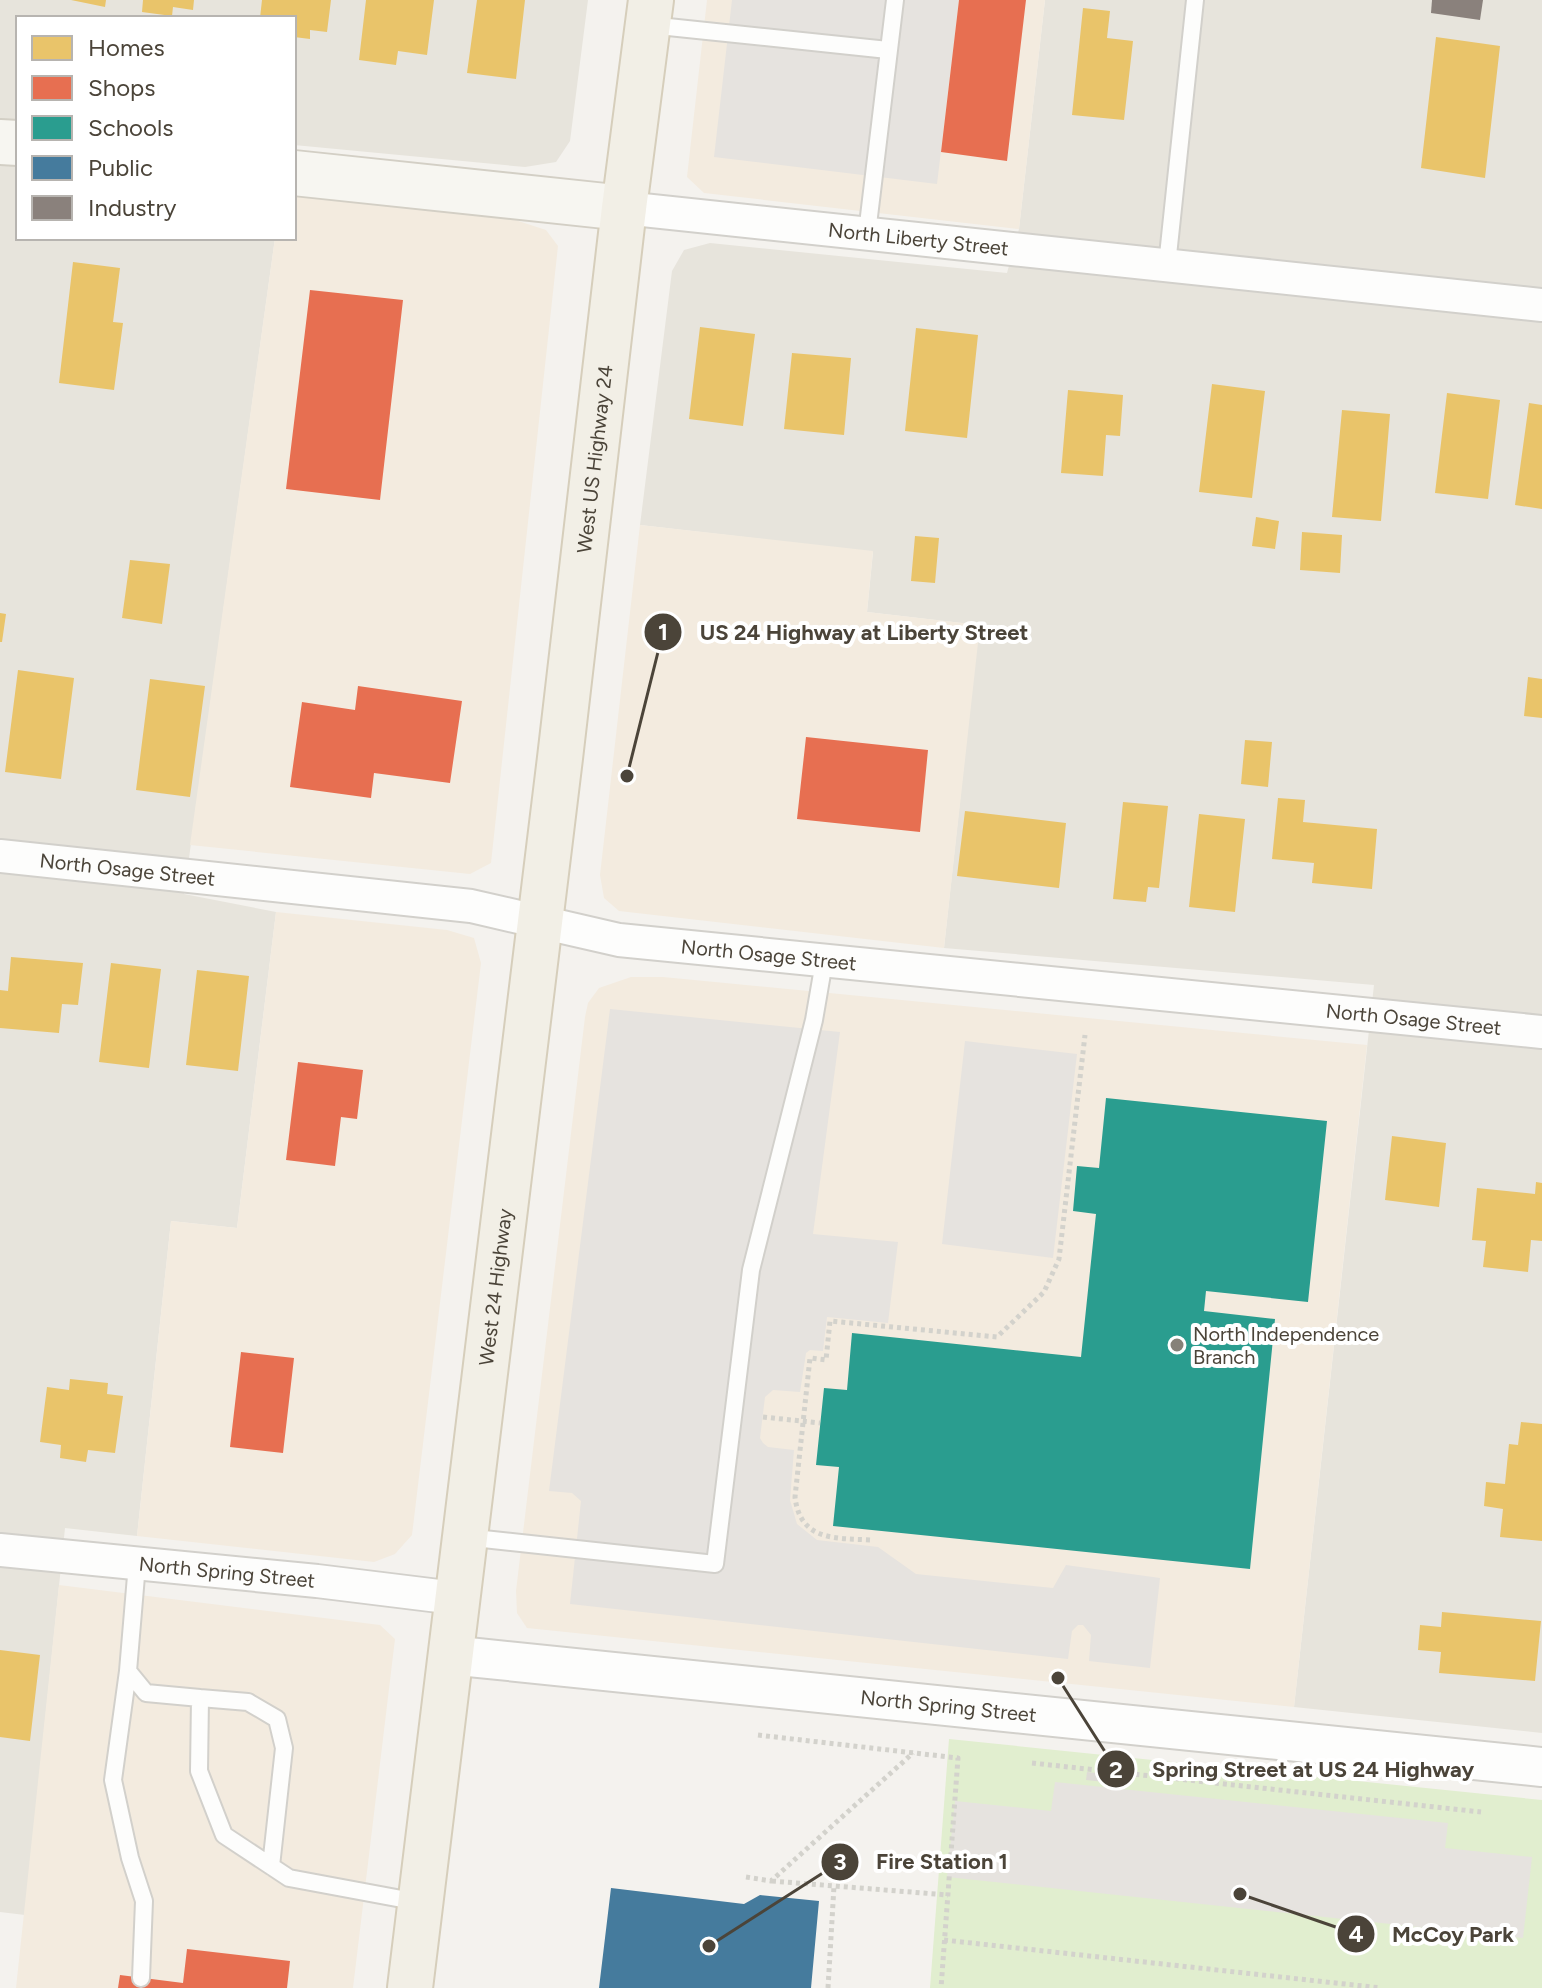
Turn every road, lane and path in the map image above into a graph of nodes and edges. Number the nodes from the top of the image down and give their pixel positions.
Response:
1 (895, 0) edge
2 (1195, 0) edge
3 (649, 13) edge
4 (888, 50) junction
5 (296, 173) edge
6 (624, 208) junction
7 (867, 233) junction
8 (1167, 265) junction
9 (1542, 305) edge
10 (0, 856) edge
11 (539, 920) junction
12 (824, 962) junction
13 (1542, 1032) edge
14 (1085, 1035) dead end
15 (763, 1417) dead end
16 (804, 1422) junction
17 (820, 1423) dead end
18 (463, 1537) junction
19 (870, 1540) dead end
20 (0, 1550) edge
21 (137, 1564) junction
22 (455, 1598) junction
23 (449, 1655) junction
24 (128, 1671) junction
25 (200, 1698) junction
26 (758, 1735) dead end
27 (914, 1752) junction
28 (1032, 1763) dead end
29 (1542, 1767) edge
30 (1481, 1812) dead end
31 (271, 1866) junction
32 (746, 1877) dead end
33 (771, 1881) junction
34 (834, 1886) junction
35 (948, 1895) junction
36 (420, 1902) junction
37 (944, 1940) junction
38 (141, 1978) dead end
39 (1323, 1985) edge
40 (1348, 1986) edge
41 (410, 1988) edge
42 (828, 1988) edge
43 (941, 1988) edge
44 (1381, 1988) edge

1 - 4 lane
2 - 8 lane
3 - 4 lane
3 - 6 main road, West US Highway 24
4 - 7 lane
5 - 6 main road, North Liberty Street
6 - 7 street, North Liberty Street
6 - 11 main road, West US Highway 24
7 - 8 street, North Liberty Street
8 - 9 street, North Liberty Street
10 - 11 street, North Osage Street
11 - 12 street, North Osage Street
11 - 18 main road, West 24 Highway
12 - 13 street, North Osage Street
12 - 18 lane
14 - 16 path
15 - 16 path
16 - 17 path
16 - 19 path
18 - 22 main road, West 24 Highway
20 - 21 street, North Spring Street
21 - 22 street, North Spring Street
21 - 24 lane
22 - 23 main road, West 24 Highway
23 - 29 street, North Spring Street
23 - 36 main road, West 24 Highway
24 - 25 lane
24 - 38 lane
25 - 31 lane
25 - 31 lane
26 - 27 path
27 - 33 path
27 - 35 path
28 - 30 path
31 - 36 lane
32 - 33 path
33 - 34 path
34 - 35 path
34 - 42 path
35 - 37 path
36 - 41 main road, West 24 Highway
37 - 39 path
37 - 43 path
39 - 40 path
40 - 44 path

